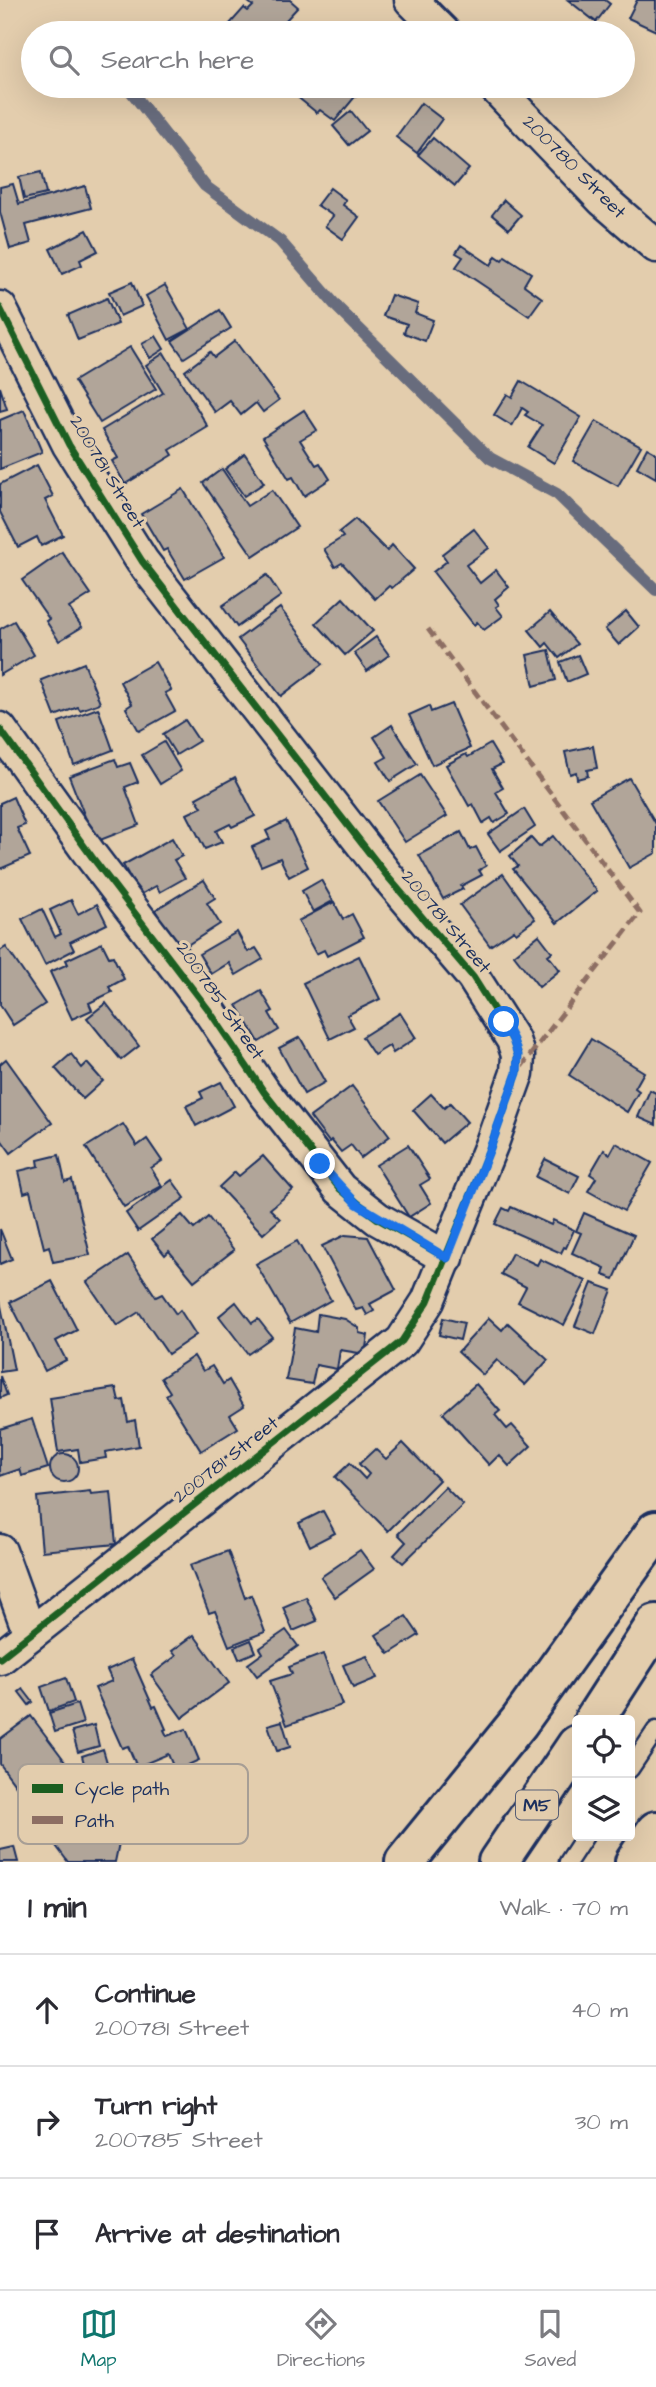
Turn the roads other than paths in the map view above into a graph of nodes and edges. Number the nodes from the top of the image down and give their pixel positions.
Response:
1 (411, 0) edge
2 (432, 21) edge
3 (505, 98) edge
4 (656, 246) edge
5 (0, 309) edge
6 (0, 729) edge
7 (447, 1258) junction
8 (656, 1531) edge
9 (0, 1551) edge
10 (656, 1624) edge
11 (30, 1634) junction
12 (0, 1658) edge
13 (597, 1715) edge
14 (656, 1730) edge
15 (572, 1752) edge
16 (635, 1762) edge
17 (656, 1831) edge
18 (582, 1841) edge
19 (405, 1862) edge
20 (498, 1862) edge
21 (568, 1862) edge
22 (635, 1862) edge

1 - 2 street
3 - 4 street, 200780 Street
5 - 7 street, 200781 Street
6 - 7 street, 200785 Street
7 - 11 street, 200781 Street
8 - 19 main road
9 - 11 street
10 - 13 main road
11 - 12 street, 200781 Street
14 - 16 lane
15 - 20 main road, M5
17 - 22 main road
18 - 21 lane

